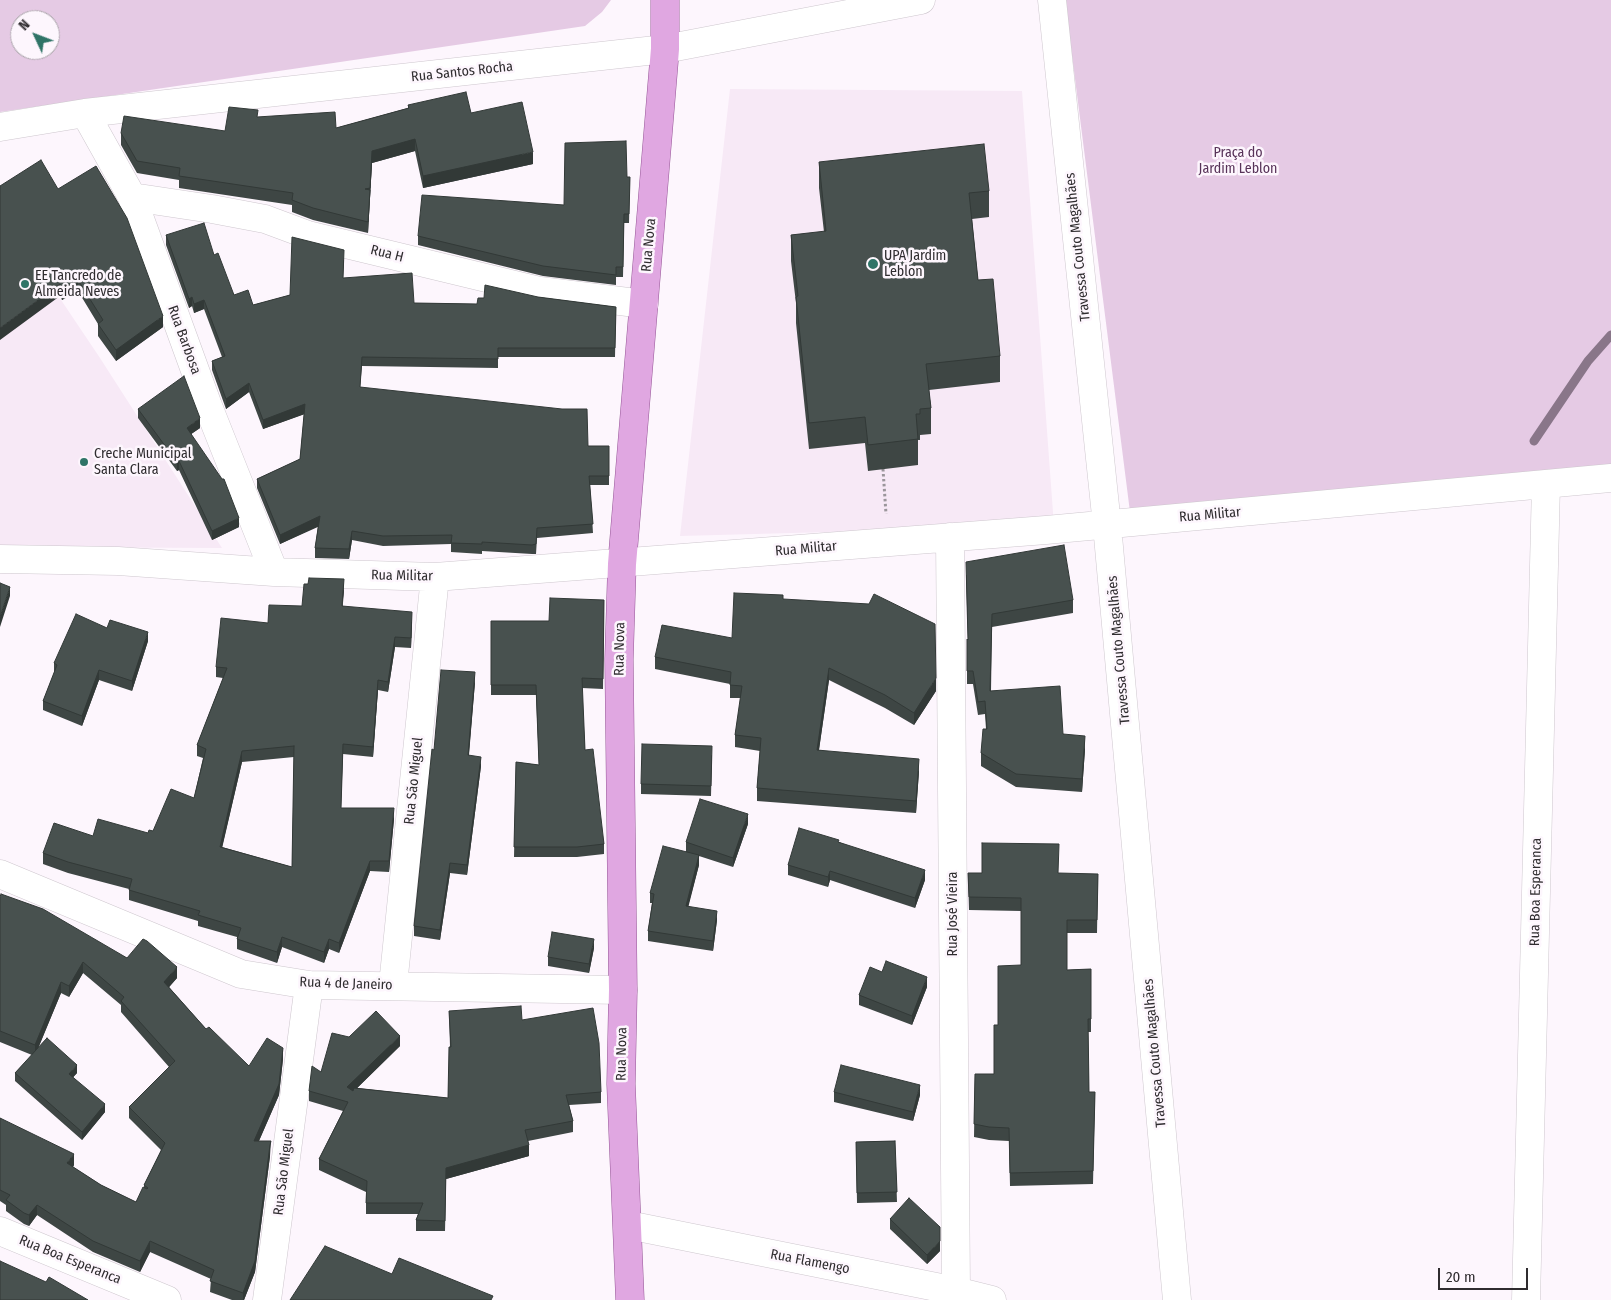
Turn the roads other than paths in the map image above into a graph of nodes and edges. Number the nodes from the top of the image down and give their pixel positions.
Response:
1 (665, 0) edge
2 (921, 0) edge
3 (1052, 0) edge
4 (665, 49) junction
5 (85, 113) junction
6 (0, 127) edge
7 (132, 197) junction
8 (644, 304) junction
9 (1611, 478) edge
10 (1546, 484) junction
11 (1108, 525) junction
12 (950, 537) junction
13 (0, 559) edge
14 (622, 564) junction
15 (274, 572) junction
16 (434, 577) junction
17 (0, 874) edge
18 (308, 985) junction
19 (393, 986) junction
20 (623, 990) junction
21 (628, 1225) junction
22 (0, 1231) edge
23 (956, 1291) junction
24 (167, 1300) edge
25 (267, 1300) edge
26 (630, 1300) edge
27 (992, 1300) edge
28 (1177, 1300) edge
29 (1526, 1300) edge

1 - 4 main road, Rua Nova
2 - 4 street, Rua Santos Rocha
3 - 11 street, Travessa Couto Magalhães
4 - 5 street, Rua Santos Rocha
4 - 8 main road, Rua Nova
5 - 6 street, Rua Santos Rocha
5 - 7 street, Rua Barbosa
7 - 8 street, Rua H
7 - 15 street, Rua Barbosa
8 - 14 main road, Rua Nova
9 - 10 street, Rua Militar
10 - 11 street, Rua Militar
10 - 29 street, Rua Boa Esperanca
11 - 12 street, Rua Militar
11 - 28 street, Travessa Couto Magalhães
12 - 14 street, Rua Militar
12 - 23 street, Rua José Vieira
13 - 15 street, Rua Militar
14 - 16 street, Rua Militar
14 - 20 main road, Rua Nova
15 - 16 street, Rua Militar
16 - 19 street, Rua São Miguel
17 - 18 street, Rua 4 de Janeiro
18 - 19 street, Rua 4 de Janeiro
18 - 25 street, Rua São Miguel
19 - 20 street, Rua 4 de Janeiro
20 - 21 main road, Rua Nova
21 - 23 street, Rua Flamengo
21 - 26 main road, Rua Nova
22 - 24 street, Rua Boa Esperanca
23 - 27 street, Rua Flamengo

